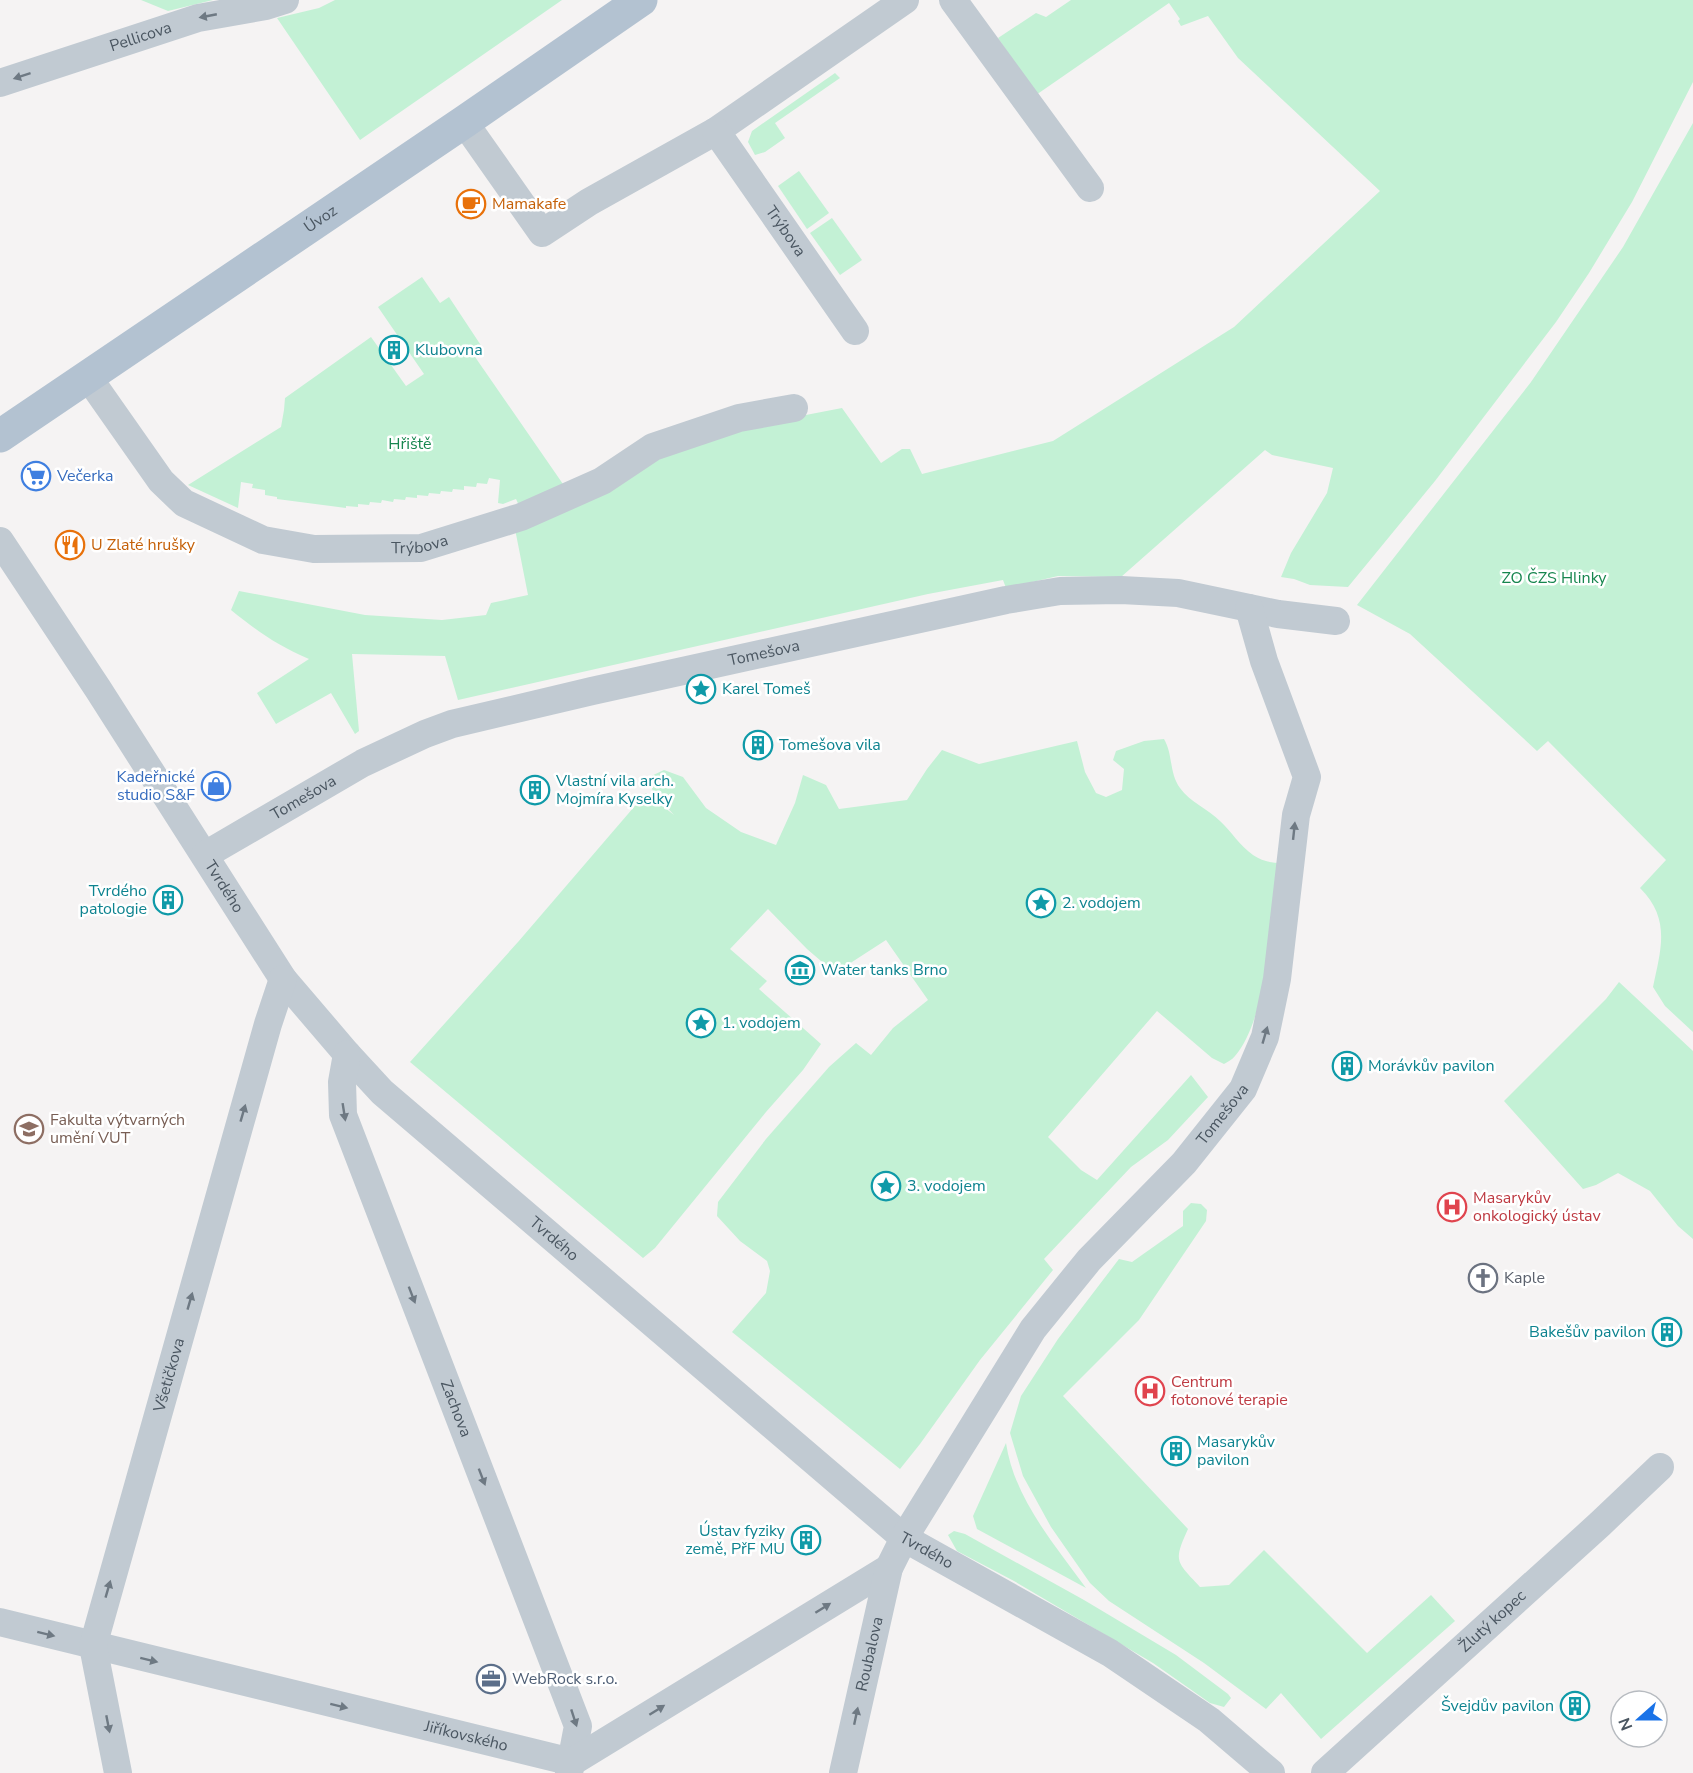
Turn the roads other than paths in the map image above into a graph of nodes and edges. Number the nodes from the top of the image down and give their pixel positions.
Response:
1 (285, 0) edge
2 (641, 0) edge
3 (905, 0) edge
4 (953, 0) edge
5 (0, 83) edge
6 (464, 122) junction
7 (716, 131) junction
8 (1090, 188) dead end
9 (855, 331) dead end
10 (88, 376) junction
11 (794, 408) dead end
12 (0, 436) edge
13 (0, 541) edge
14 (1249, 608) junction
15 (1336, 621) dead end
16 (205, 855) junction
17 (283, 979) junction
18 (347, 1054) junction
19 (1660, 1467) dead end
20 (904, 1538) junction
21 (889, 1568) junction
22 (0, 1622) edge
23 (93, 1646) junction
24 (570, 1768) edge
25 (117, 1773) edge
26 (843, 1773) edge
27 (1271, 1773) edge
28 (1325, 1773) edge

1 -> 5 street, Pellicova
2 - 6 main road, Úvoz
3 - 7 street
4 - 8 street
6 - 7 street
6 - 10 main road, Úvoz
7 - 9 street, Trýbova
10 - 11 street, Trýbova
10 - 12 main road, Úvoz
13 - 16 street, Tvrdého
14 - 15 street, Tomešova
14 - 16 street, Tomešova
20 -> 14 street, Tomešova
16 - 17 street, Tvrdého
17 - 18 street, Tvrdého
23 -> 17 street, Všetičkova
18 - 20 street, Tvrdého
18 -> 24 street, Zachova
19 - 28 street, Žlutý kopec
20 - 21 street, Roubalova
20 - 27 street, Tvrdého
24 -> 21 street
26 -> 21 street, Roubalova
22 -> 23 street, Jiříkovského
23 -> 24 street, Jiříkovského
23 -> 25 street, Všetičkova

